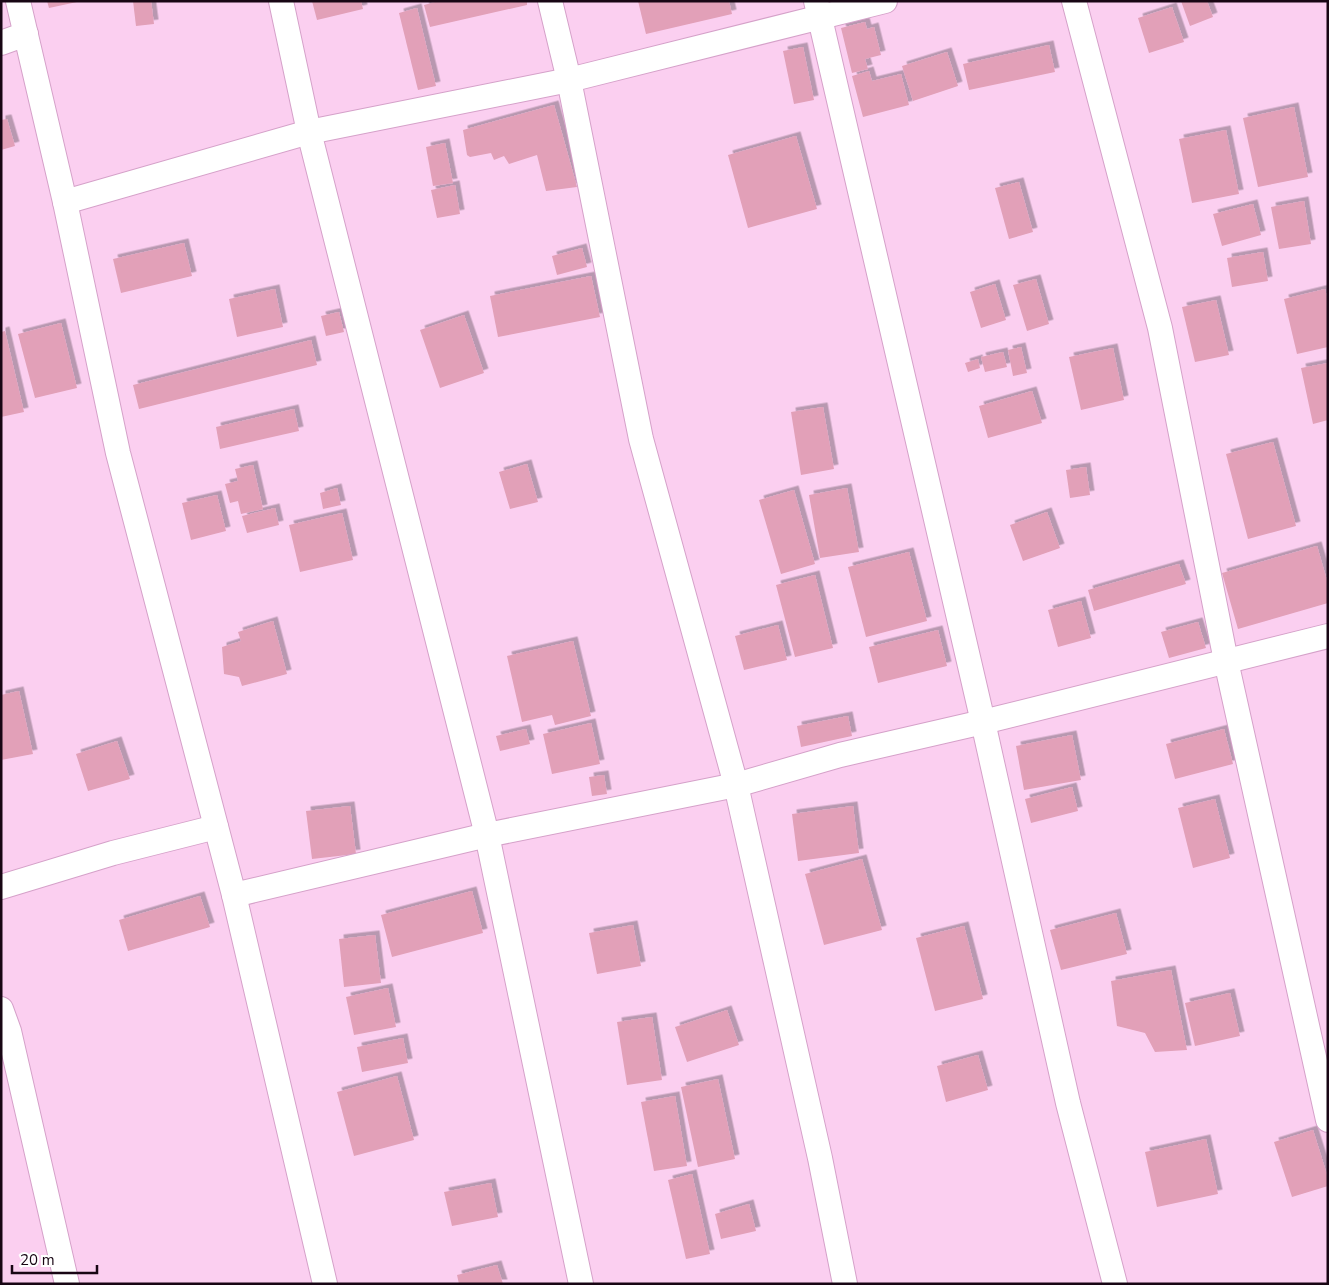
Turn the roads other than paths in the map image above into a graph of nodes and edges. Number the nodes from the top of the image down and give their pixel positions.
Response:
1 (18, 1) edge
2 (281, 1) edge
3 (550, 1) edge
4 (885, 1) edge
5 (1074, 1) edge
6 (818, 9) edge
7 (26, 34) junction
8 (1, 42) edge
9 (569, 80) junction
10 (309, 132) junction
11 (65, 202) junction
12 (1328, 636) edge
13 (1226, 661) junction
14 (983, 722) junction
15 (736, 785) junction
16 (216, 827) junction
17 (487, 835) junction
18 (1, 888) edge
19 (234, 895) junction
20 (1, 1009) edge
21 (1328, 1120) edge
22 (67, 1284) edge
23 (325, 1284) edge
24 (581, 1284) edge
25 (845, 1284) edge
26 (1114, 1284) edge

1 - 7 street
2 - 10 street
3 - 9 street
4 - 6 street
5 - 13 street
6 - 9 street
6 - 14 street
7 - 8 street
7 - 11 street
9 - 10 street
9 - 15 street
10 - 11 street
10 - 17 street
11 - 16 street
12 - 13 street
13 - 14 street
13 - 21 street
14 - 15 street
14 - 26 street
15 - 17 street
15 - 25 street
16 - 18 street
16 - 19 street
17 - 19 street
17 - 24 street
19 - 23 street
20 - 22 street

